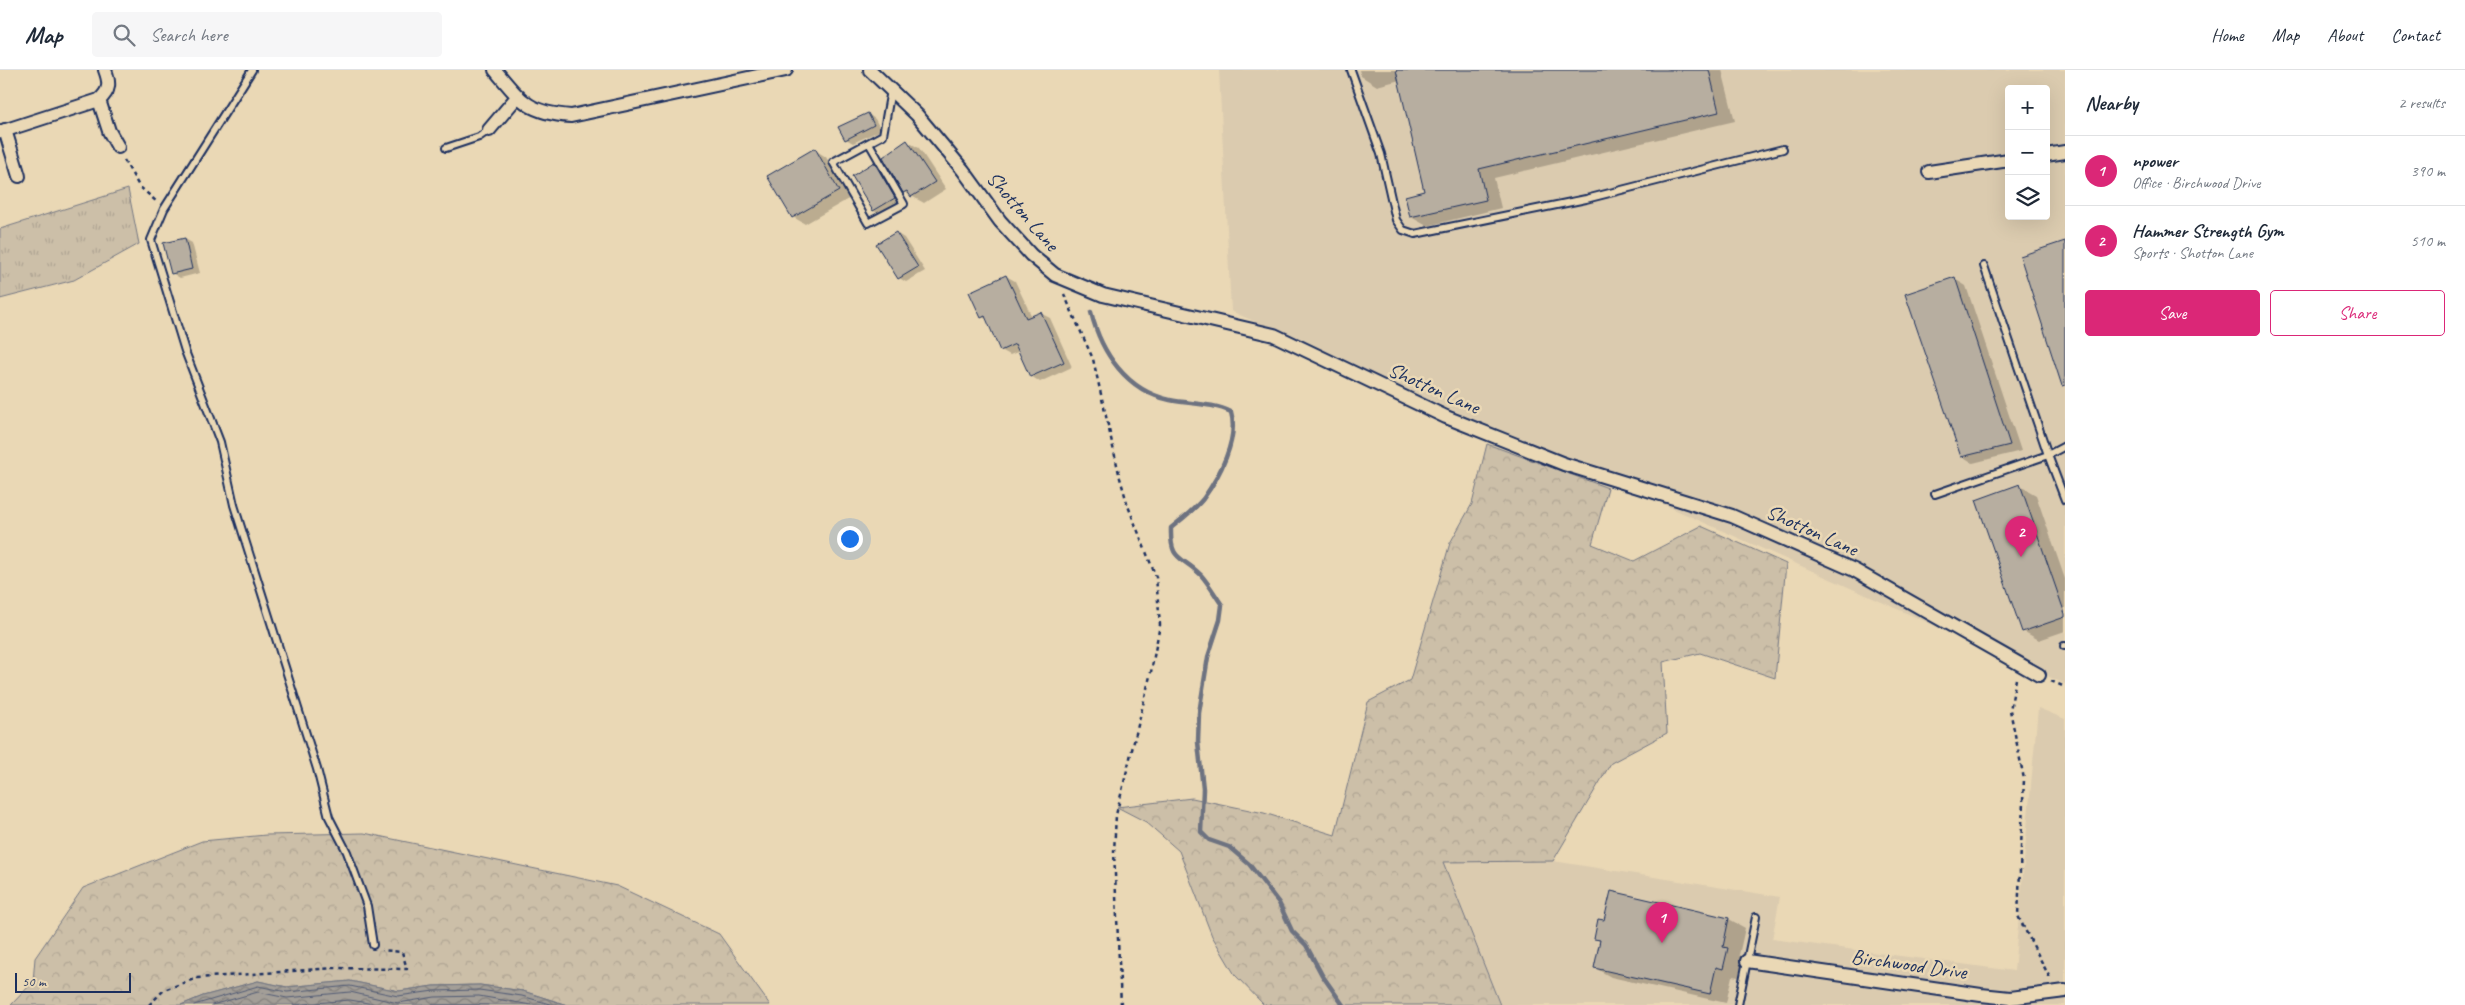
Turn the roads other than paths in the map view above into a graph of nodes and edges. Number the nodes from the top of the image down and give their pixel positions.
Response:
1 (106, 70) edge
2 (252, 70) edge
3 (495, 70) edge
4 (786, 70) edge
5 (870, 70) edge
6 (1351, 70) edge
7 (891, 90) junction
8 (517, 97) junction
9 (99, 100) junction
10 (489, 130) joint
11 (3, 131) edge
12 (869, 143) junction
13 (118, 147) road end
14 (446, 148) dead end
15 (1783, 149) dead end
16 (2065, 152) edge
17 (2050, 154) edge
18 (2005, 161) edge
19 (1929, 172) dead end
20 (19, 176) dead end
21 (1984, 266) dead end
22 (2065, 446) edge
23 (2048, 454) junction
24 (1935, 494) dead end
25 (2065, 500) edge
26 (2039, 675) dead end
27 (1756, 918) dead end
28 (373, 945) road end
29 (1747, 961) junction
30 (2060, 992) edge
31 (1738, 1005) edge

1 - 9 street
2 - 28 lane
3 - 8 street
4 - 8 street
5 - 7 street, Shotton Lane
6 - 15 lane
7 - 12 lane
7 - 26 street, Shotton Lane
8 - 10 street
9 - 11 street
9 - 13 street
10 - 14 lane
11 - 20 street
12 - 12 lane
16 - 17 street
18 - 19 street
21 - 23 lane
22 - 23 lane
23 - 24 lane
23 - 25 lane
27 - 29 lane
29 - 30 street, Birchwood Drive
29 - 31 lane

